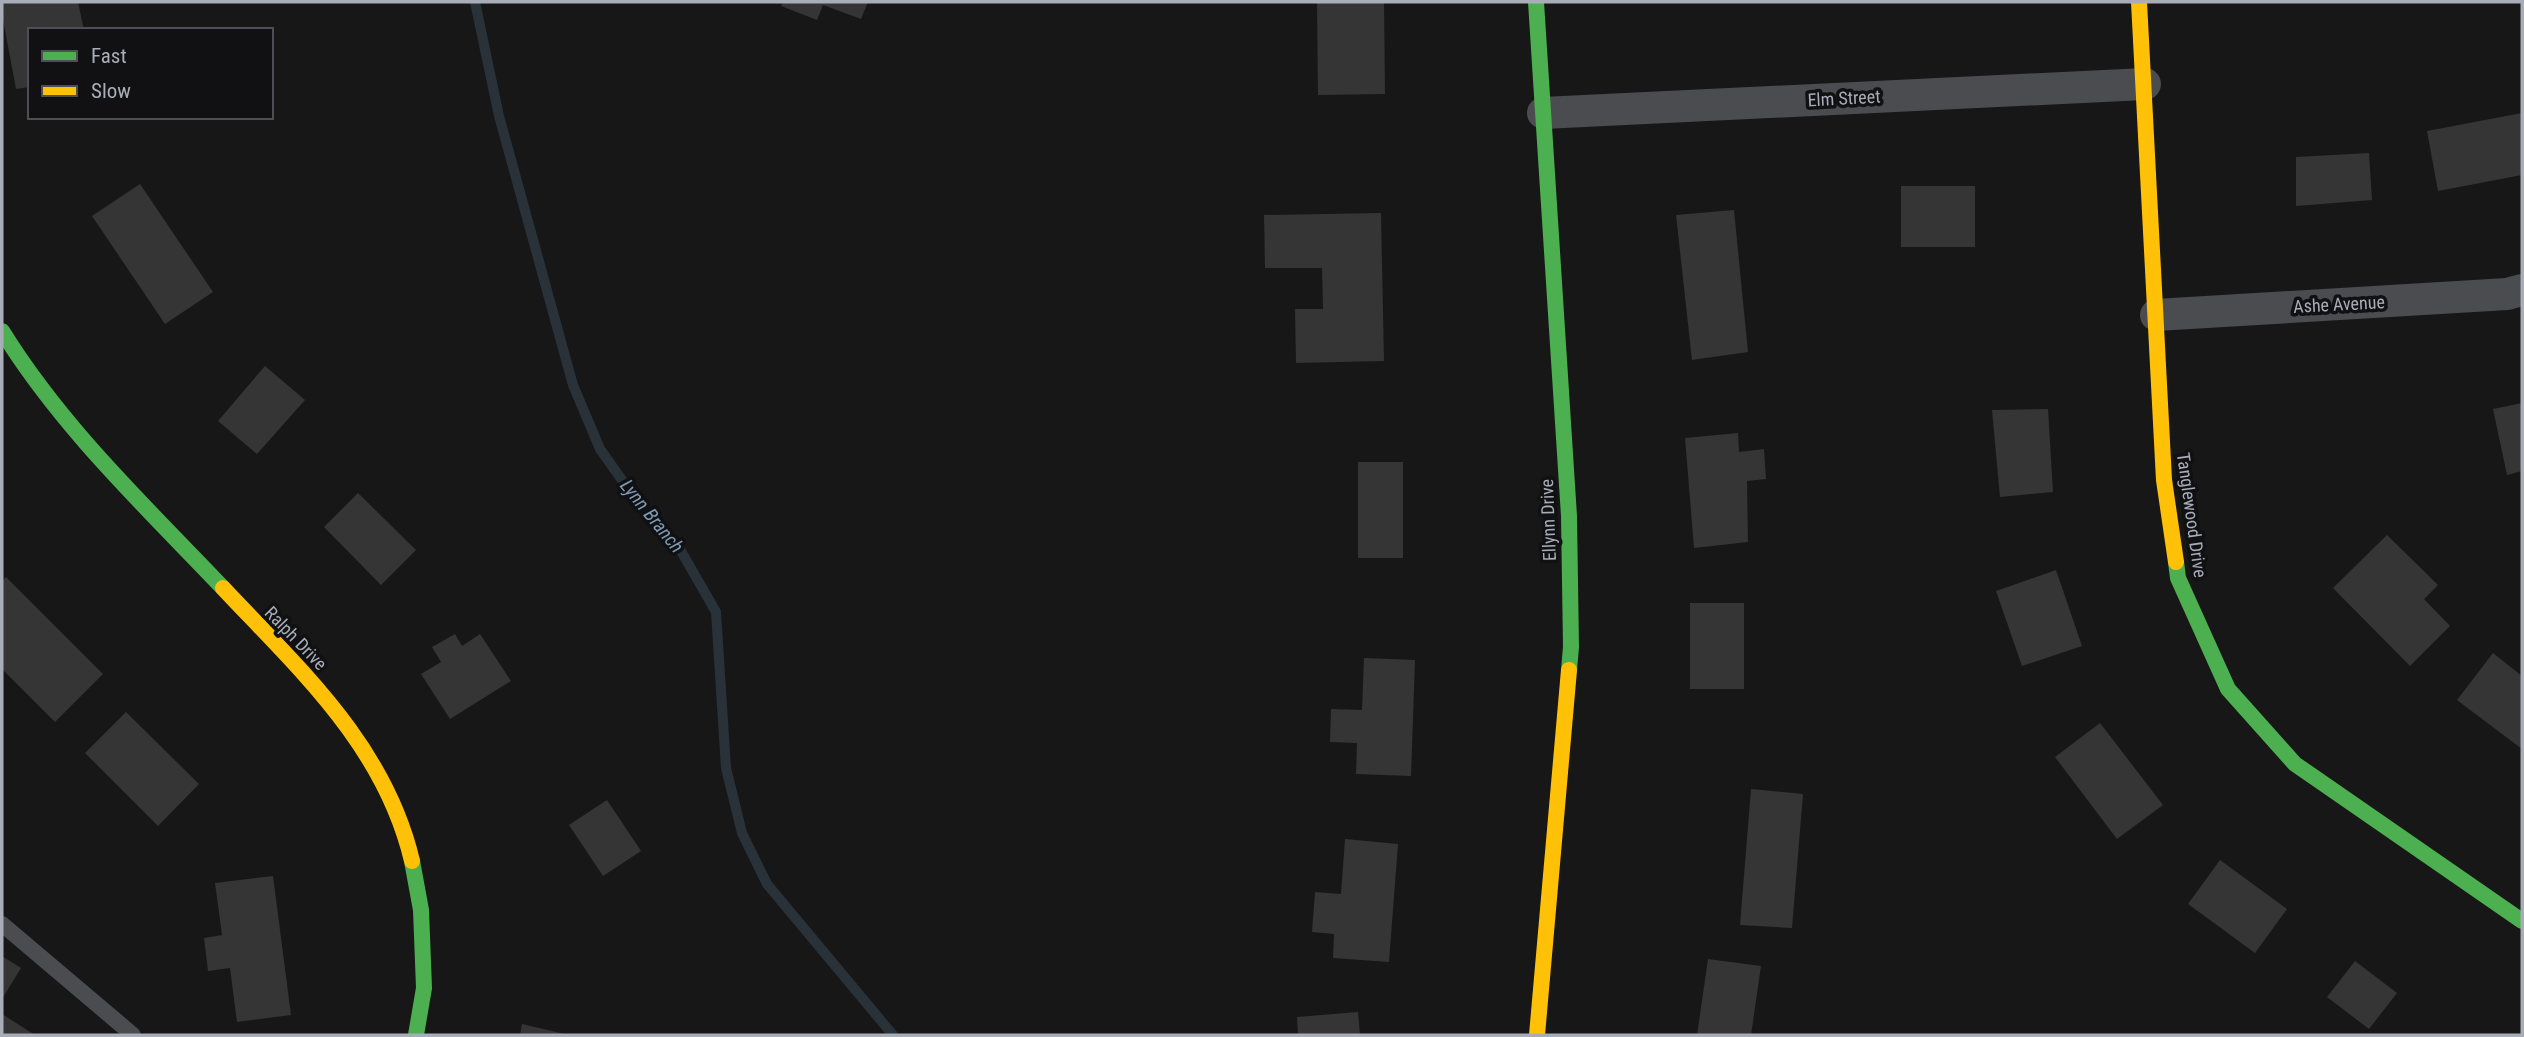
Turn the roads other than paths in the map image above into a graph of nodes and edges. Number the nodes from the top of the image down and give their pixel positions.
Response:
1 (1536, 2) edge
2 (2139, 2) edge
3 (2145, 84) junction
4 (1543, 113) junction
5 (2522, 290) edge
6 (2156, 315) junction
7 (2, 331) edge
8 (2522, 921) edge
9 (2, 924) edge
10 (133, 1035) edge
11 (416, 1035) edge
12 (1536, 1035) edge

1 - 4 street, Ellynn Drive
2 - 3 street, Tanglewood Drive
3 - 4 street, Elm Street
3 - 6 street, Tanglewood Drive
4 - 12 street, Ellynn Drive
5 - 6 street, Ashe Avenue
6 - 8 street, Tanglewood Drive
7 - 11 street, Ralph Drive
9 - 10 lane

